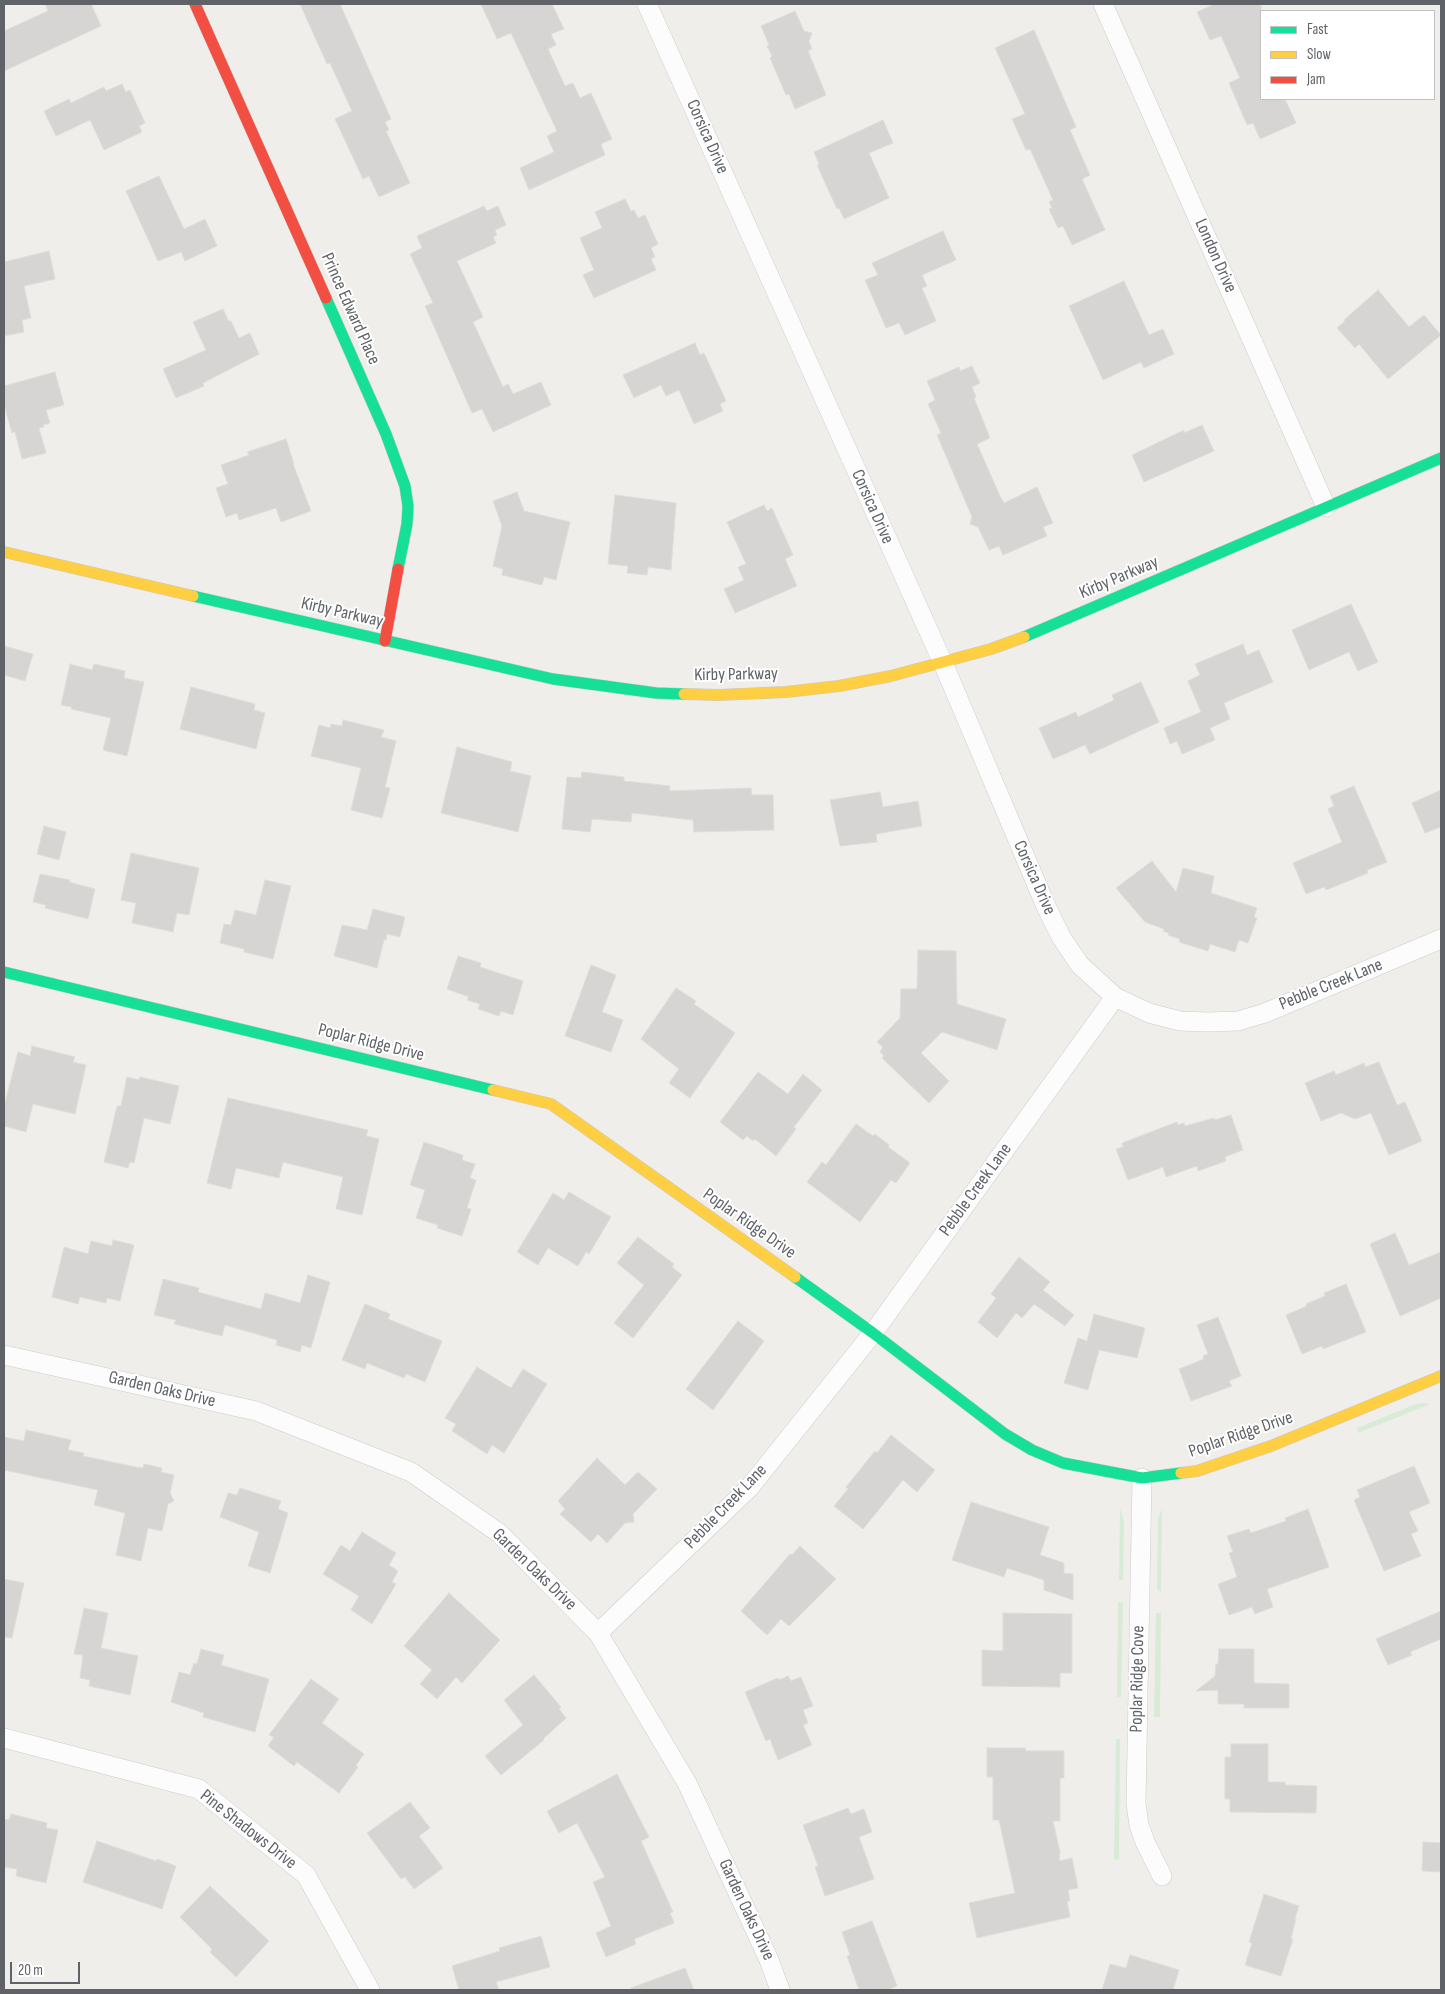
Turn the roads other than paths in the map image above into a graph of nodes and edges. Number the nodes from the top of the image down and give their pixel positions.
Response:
1 (195, 4) edge
2 (647, 4) edge
3 (1103, 4) edge
4 (1441, 458) edge
5 (1326, 507) junction
6 (4, 552) edge
7 (385, 641) junction
8 (943, 664) junction
9 (1441, 939) edge
10 (4, 972) edge
11 (1115, 997) junction
12 (873, 1333) junction
13 (4, 1355) edge
14 (1441, 1376) edge
15 (1142, 1478) junction
16 (598, 1633) junction
17 (4, 1738) edge
18 (1162, 1876) dead end
19 (370, 1990) edge
20 (780, 1990) edge

1 - 7 street, Prince Edward Place
2 - 8 street, Corsica Drive
3 - 5 street, London Drive
4 - 5 street, Kirby Parkway
5 - 8 street, Kirby Parkway
6 - 7 street, Kirby Parkway
7 - 8 street, Kirby Parkway
8 - 11 street, Corsica Drive
9 - 11 street, Pebble Creek Lane
10 - 12 street, Poplar Ridge Drive
11 - 12 street, Pebble Creek Lane
12 - 15 street, Poplar Ridge Drive
12 - 16 street, Pebble Creek Lane
13 - 16 street, Garden Oaks Drive
14 - 15 street, Poplar Ridge Drive
15 - 18 street, Poplar Ridge Cove
16 - 20 street, Garden Oaks Drive
17 - 19 street, Pine Shadows Drive

